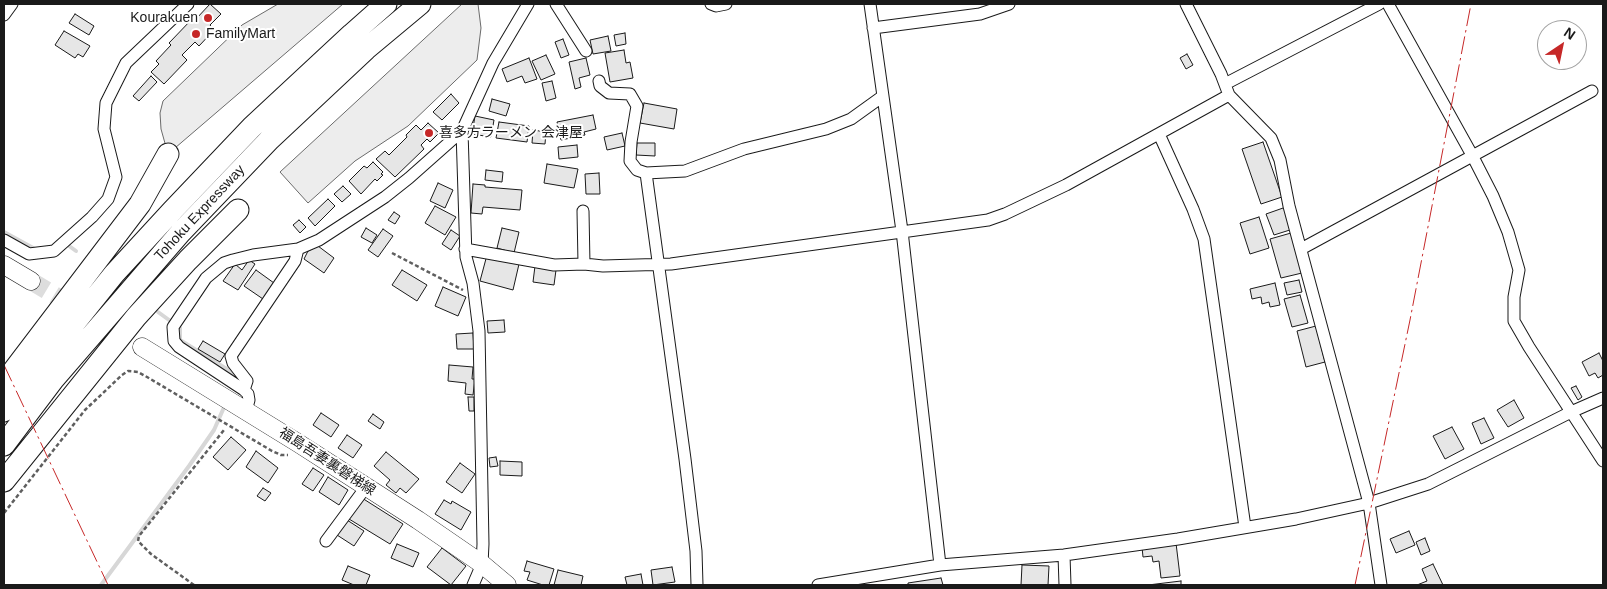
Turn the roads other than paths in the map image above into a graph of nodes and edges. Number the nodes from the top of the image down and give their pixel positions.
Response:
1 (12, 4) edge
2 (188, 4) edge
3 (386, 4) edge
4 (420, 4) edge
5 (528, 4) edge
6 (556, 4) edge
7 (711, 4) edge
8 (726, 4) edge
9 (870, 4) edge
10 (1009, 4) edge
11 (1186, 4) edge
12 (1379, 4) edge
13 (1388, 4) edge
14 (4, 15) edge
15 (873, 28) junction
16 (586, 52) dead end
17 (599, 81) dead end
18 (1227, 89) junction
19 (1592, 91) dead end
20 (883, 96) junction
21 (462, 131) junction
22 (1159, 134) junction
23 (168, 154) dead end
24 (1472, 155) junction
25 (646, 173) junction
26 (238, 210) dead end
27 (583, 211) dead end
28 (902, 231) junction
29 (4, 240) edge
30 (298, 249) junction
31 (465, 249) junction
32 (1301, 249) junction
33 (584, 264) junction
34 (4, 265) edge
35 (659, 265) junction
36 (31, 281) tunnel mouth
37 (142, 347) dead end
38 (4, 383) edge
39 (244, 390) junction
40 (1603, 398) edge
41 (4, 411) edge
42 (246, 411) junction
43 (1572, 412) junction
44 (4, 445) edge
45 (1603, 461) edge
46 (4, 481) edge
47 (366, 487) junction
48 (1370, 503) junction
49 (1245, 527) junction
50 (326, 541) dead end
51 (1064, 555) junction
52 (482, 564) junction
53 (940, 566) junction
54 (473, 585) edge
55 (507, 585) edge
56 (697, 585) edge
57 (818, 585) edge
58 (1065, 585) edge
59 (1381, 585) edge

1 - 14 street
2 - 29 street
3 - 41 highway, Tohoku Expressway
4 - 44 highway, Tohoku Expressway
5 - 21 street
6 - 16 street
7 - 8 street
9 - 15 street
10 - 15 street
11 - 18 street
12 - 18 street
13 - 24 street
15 - 20 street
17 - 25 street
18 - 22 street
18 - 32 street
19 - 24 street
20 - 25 street
20 - 28 street
21 - 30 street
21 - 31 street
22 - 28 street
22 - 49 street
23 - 38 highway
24 - 32 street
24 - 43 street
25 - 35 street
26 - 46 highway
27 - 33 street
28 - 35 street
28 - 53 street
30 - 39 street
30 - 39 street
31 - 33 street
31 - 52 street
32 - 48 street
33 - 35 street
34 - 36 main road
35 - 56 street
37 - 42 main road, 福島吾妻裏磐梯線
39 - 42 street
40 - 43 street
42 - 47 main road, 福島吾妻裏磐梯線
43 - 45 street
43 - 48 street
47 - 50 street
47 - 52 main road, 福島吾妻裏磐梯線
48 - 49 street
48 - 59 street
49 - 51 street
51 - 53 street
51 - 58 street
52 - 54 street
52 - 55 main road, 福島吾妻裏磐梯線
53 - 57 street

